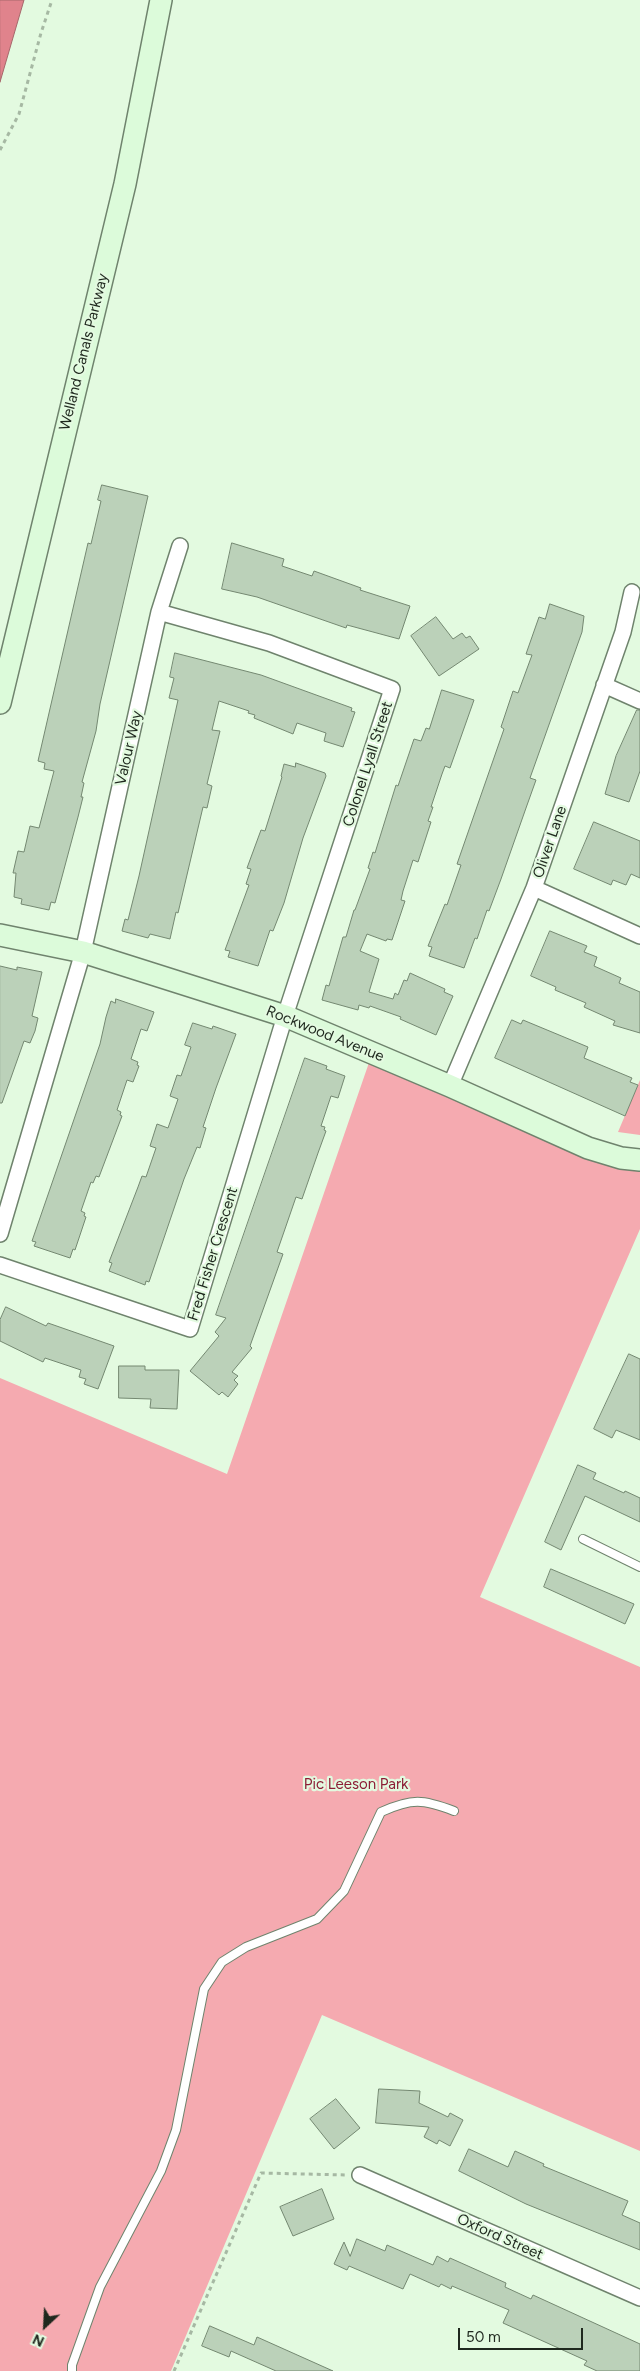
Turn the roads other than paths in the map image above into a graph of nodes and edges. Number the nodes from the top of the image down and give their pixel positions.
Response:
1 (161, 0) edge
2 (180, 546) dead end
3 (632, 592) dead end
4 (159, 612) junction
5 (604, 684) junction
6 (640, 701) edge
7 (0, 703) edge
8 (534, 888) junction
9 (0, 935) edge
10 (640, 936) edge
11 (83, 952) junction
12 (285, 1016) junction
13 (450, 1086) junction
14 (640, 1160) edge
15 (0, 1234) edge
16 (0, 1266) edge
17 (583, 1539) dead end
18 (640, 1567) edge
19 (454, 1811) dead end
20 (360, 2175) road end
21 (640, 2298) edge
22 (72, 2371) edge

1 - 7 main road, Welland Canals Parkway
2 - 4 street, Valour Way
3 - 5 street, Oliver Lane
4 - 11 street, Valour Way
4 - 12 street, Colonel Lyall Street
5 - 6 street
5 - 8 street, Oliver Lane
8 - 10 street
8 - 13 street, Oliver Lane
9 - 11 main road, Rockwood Avenue
11 - 12 main road, Rockwood Avenue
11 - 15 street
12 - 13 main road, Rockwood Avenue
12 - 16 street, Fred Fisher Crescent
13 - 14 main road, Rockwood Avenue
17 - 18 lane
19 - 22 lane
20 - 21 street, Oxford Street

